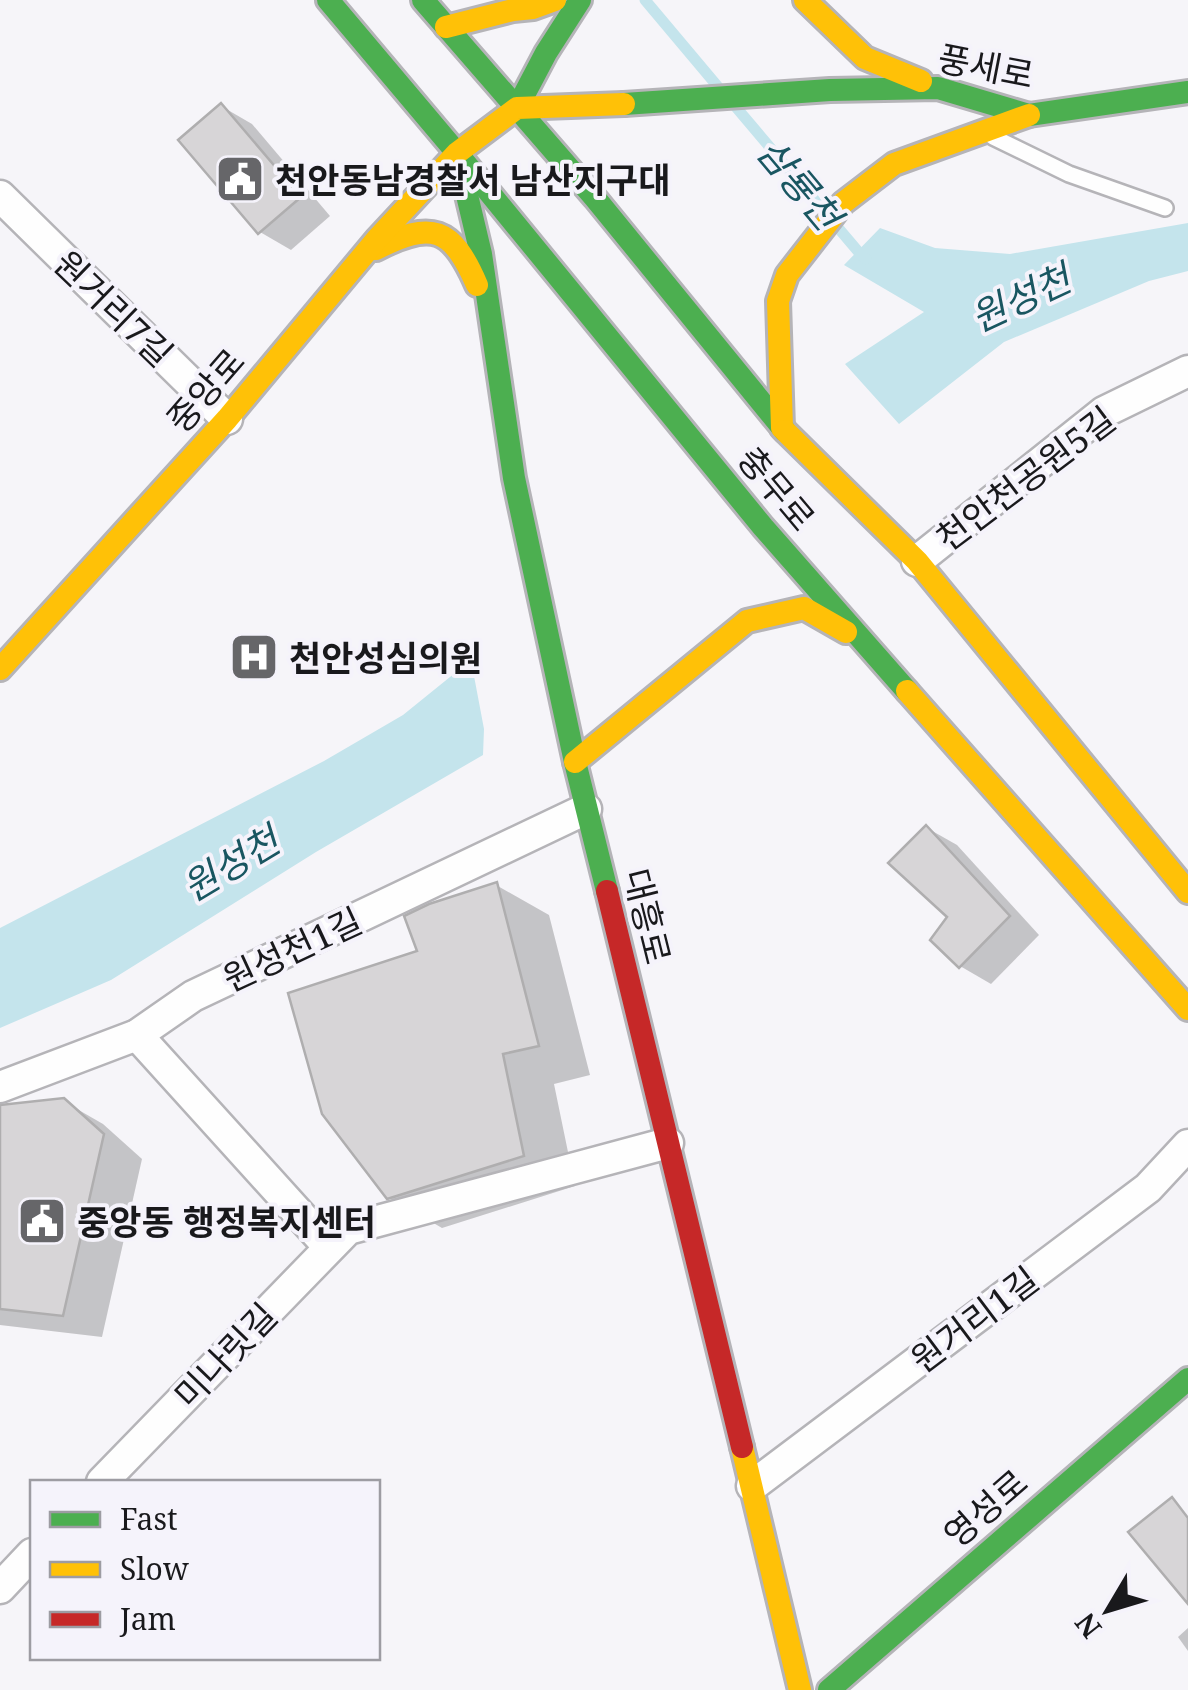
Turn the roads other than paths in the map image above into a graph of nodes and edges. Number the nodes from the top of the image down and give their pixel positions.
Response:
1 (328, 0) edge
2 (423, 0) edge
3 (554, 0) edge
4 (580, 0) edge
5 (804, 0) edge
6 (446, 27) junction
7 (938, 88) junction
8 (1188, 92) edge
9 (517, 108) junction
10 (1029, 115) junction
11 (982, 132) junction
12 (457, 153) junction
13 (0, 196) edge
14 (1165, 208) dead end
15 (362, 257) junction
16 (490, 318) junction
17 (1188, 371) edge
18 (227, 420) junction
19 (782, 428) junction
20 (916, 560) junction
21 (865, 643) junction
22 (0, 668) edge
23 (575, 762) junction
24 (586, 809) junction
25 (1188, 892) edge
26 (1188, 1009) edge
27 (137, 1035) junction
28 (0, 1087) edge
29 (668, 1142) junction
30 (1188, 1145) edge
31 (339, 1238) junction
32 (1188, 1379) edge
33 (104, 1480) edge
34 (752, 1486) junction
35 (30, 1556) edge
36 (0, 1588) edge
37 (800, 1690) edge
38 (828, 1690) edge

1 - 12 street, 충무로
2 - 6 street, 충무로
3 - 6 street
4 - 9 street
5 - 7 street
6 - 9 street, 충무로
7 - 9 street, 풍세로
7 - 10 street, 풍세로
8 - 10 street, 풍세로
9 - 12 street, 중앙로
9 - 19 street, 충무로
10 - 11 street
11 - 14 lane
11 - 19 street
12 - 15 street, 중앙로
12 - 16 street, 대흥로
12 - 21 street, 충무로
13 - 18 street, 원거리7길
15 - 16 street
15 - 18 street, 중앙로
16 - 23 street, 대흥로
17 - 20 street, 천안천공원5길
18 - 22 street, 중앙로
19 - 20 street, 충무로
20 - 25 street, 충무로
21 - 23 street
21 - 26 street, 충무로
23 - 24 street, 대흥로
24 - 27 street, 원성천1길
24 - 29 street, 대흥로
27 - 28 street, 원성천1길
27 - 31 street
29 - 31 street
29 - 34 street, 대흥로
30 - 34 street, 원거리1길
31 - 33 street, 미나릿길
32 - 38 street, 영성로
34 - 37 street, 대흥로
35 - 36 street

